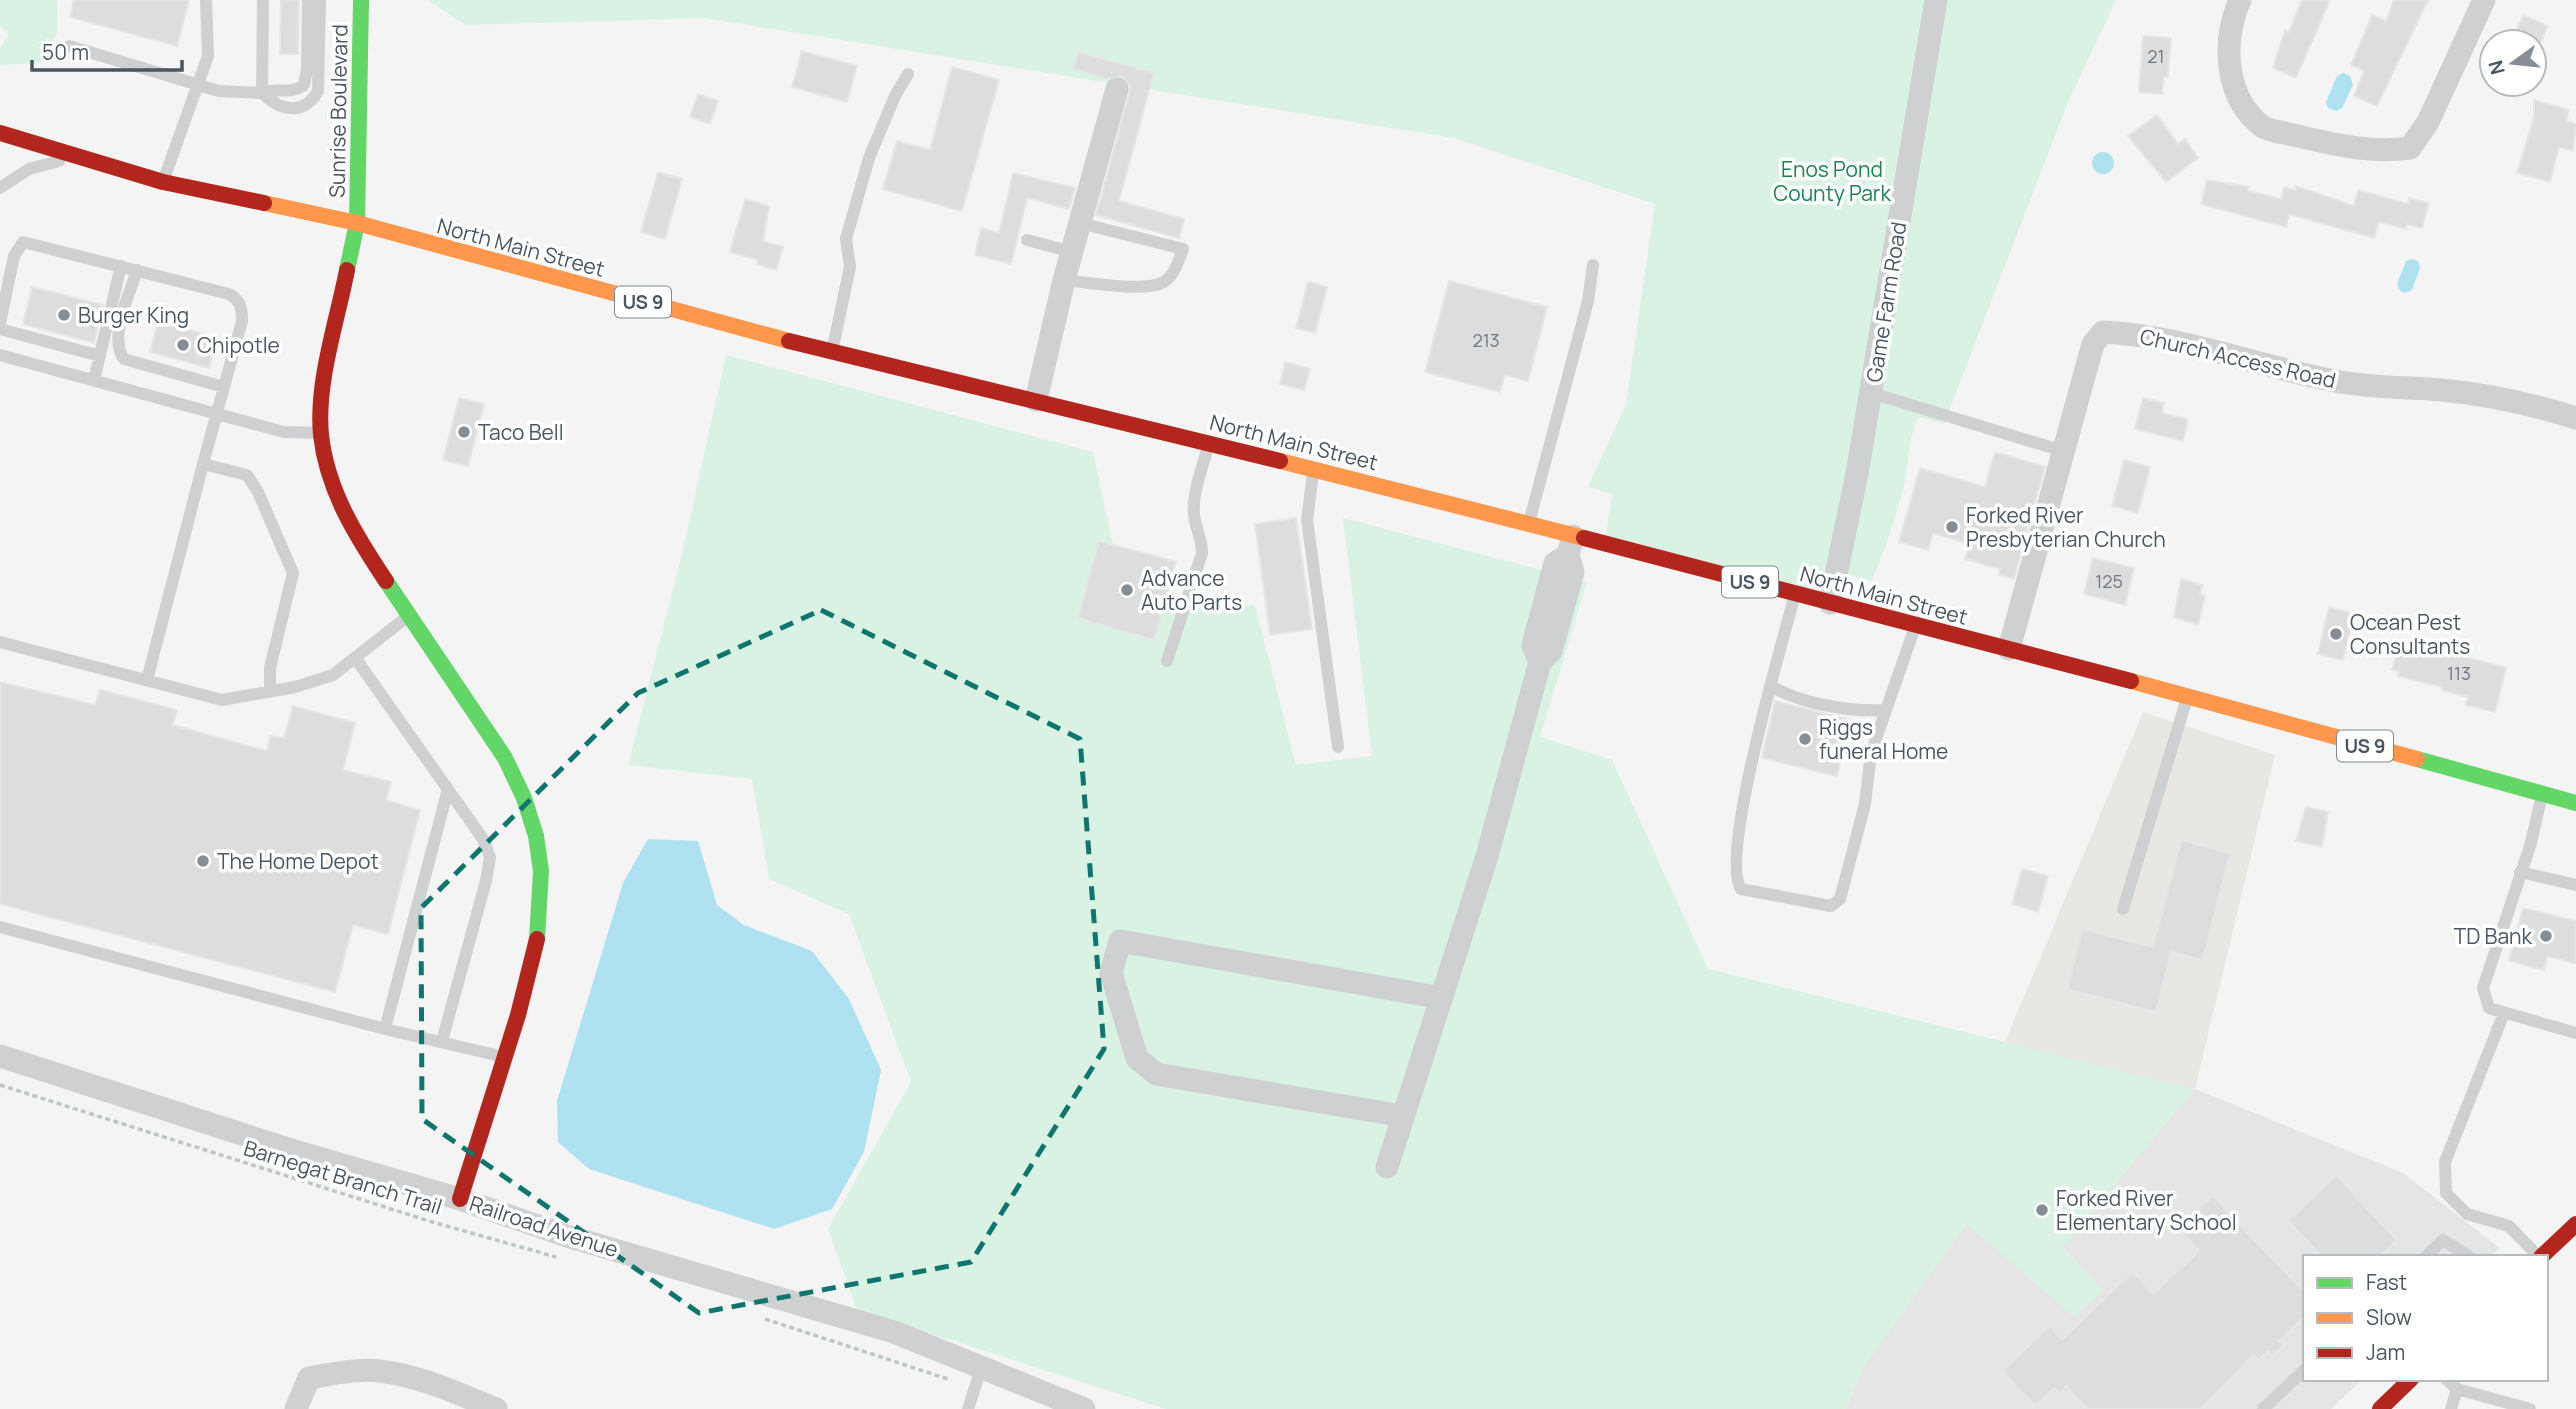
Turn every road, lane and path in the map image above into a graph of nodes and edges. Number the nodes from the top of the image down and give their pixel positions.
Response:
1 (206, 0) edge
2 (263, 0) edge
3 (308, 0) edge
4 (320, 0) edge
5 (361, 0) edge
6 (1936, 0) edge
7 (2240, 0) edge
8 (2484, 0) edge
9 (69, 46) dead end
10 (908, 74) dead end
11 (199, 85) junction
12 (1117, 89) dead end
13 (262, 93) junction
14 (0, 133) edge
15 (79, 155) junction
16 (163, 182) junction
17 (0, 188) edge
18 (357, 223) junction
19 (1080, 223) junction
20 (1027, 240) dead end
21 (1072, 252) junction
22 (1593, 265) dead end
23 (121, 266) junction
24 (137, 270) junction
25 (1064, 280) junction
26 (0, 323) edge
27 (0, 329) edge
28 (832, 351) junction
29 (0, 355) edge
30 (100, 356) junction
31 (94, 380) junction
32 (224, 387) junction
33 (1871, 393) junction
34 (1036, 400) junction
35 (217, 413) junction
36 (2576, 418) edge
37 (321, 433) junction
38 (1209, 443) junction
39 (2063, 451) junction
40 (203, 464) junction
41 (1313, 468) junction
42 (1529, 523) junction
43 (1571, 546) junction
44 (1795, 594) junction
45 (1830, 603) junction
46 (407, 617) junction
47 (1915, 626) junction
48 (0, 642) edge
49 (2009, 649) junction
50 (356, 659) junction
51 (1167, 661) dead end
52 (147, 680) junction
53 (1771, 685) junction
54 (270, 692) junction
55 (2188, 696) junction
56 (1886, 710) junction
57 (1338, 747) dead end
58 (448, 789) junction
59 (2542, 795) junction
60 (2576, 803) edge
61 (2520, 872) junction
62 (2576, 885) edge
63 (2123, 909) dead end
64 (0, 927) edge
65 (1441, 998) junction
66 (2504, 1013) junction
67 (385, 1029) junction
68 (2576, 1033) edge
69 (442, 1041) junction
70 (0, 1056) edge
71 (505, 1057) junction
72 (0, 1085) edge
73 (1403, 1116) junction
74 (1387, 1167) dead end
75 (460, 1199) junction
76 (2576, 1224) edge
77 (2427, 1255) edge
78 (2467, 1255) edge
79 (2538, 1255) edge
80 (2542, 1255) edge
81 (564, 1259) dead end
82 (755, 1315) dead end
83 (982, 1366) junction
84 (2303, 1371) edge
85 (2410, 1381) edge
86 (2448, 1381) edge
87 (958, 1382) dead end
88 (2456, 1389) junction
89 (296, 1409) edge
90 (496, 1409) edge
91 (968, 1409) edge
92 (1084, 1409) edge
93 (2263, 1409) edge
94 (2380, 1409) edge
95 (2451, 1409) edge
96 (2530, 1409) edge

1 - 11 lane
2 - 13 lane
3 - 13 lane
4 - 13 lane
5 - 18 main road, Sunrise Boulevard
6 - 33 street, Game Farm Road
7 - 8 street
9 - 11 lane
10 - 28 lane
11 - 13 lane
11 - 16 lane
12 - 19 street
14 - 15 main road, North Main Street / US 9
15 - 16 main road, North Main Street / US 9
15 - 17 lane
16 - 18 main road, North Main Street / US 9
18 - 28 main road, North Main Street / US 9
18 - 37 main road, Sunrise Boulevard
19 - 21 street
19 - 25 lane
20 - 21 lane
21 - 25 street
22 - 42 lane
23 - 24 lane
23 - 26 lane
23 - 30 lane
24 - 32 lane
24 - 32 lane
25 - 34 street
27 - 30 lane
28 - 34 main road, North Main Street / US 9
29 - 31 lane
30 - 31 lane
31 - 35 lane
32 - 35 lane
33 - 39 lane
33 - 45 street, Game Farm Road
34 - 38 main road, North Main Street / US 9
35 - 37 lane
35 - 40 lane
36 - 39 street, Church Access Road
37 - 46 main road, Sunrise Boulevard
38 - 41 main road, North Main Street / US 9
38 - 51 lane
39 - 49 street, Church Access Road
40 - 52 lane
40 - 54 lane
41 - 42 main road, North Main Street / US 9
41 - 57 lane
42 - 43 main road, North Main Street / US 9
43 - 44 main road, North Main Street / US 9
43 - 65 street
44 - 45 main road, North Main Street / US 9
44 - 53 lane
45 - 47 main road, North Main Street / US 9
46 - 50 lane
46 - 71 main road, Sunrise Boulevard
47 - 49 main road, North Main Street / US 9
47 - 56 lane
48 - 52 lane
49 - 55 main road, North Main Street / US 9
50 - 54 lane
50 - 58 lane
52 - 54 lane
53 - 56 lane
53 - 56 lane
55 - 59 main road, North Main Street / US 9
55 - 63 lane
58 - 67 lane
58 - 69 lane
59 - 60 main road, North Main Street / US 9
59 - 61 lane
61 - 62 lane
61 - 66 lane
64 - 67 lane
65 - 73 street
65 - 73 street
66 - 68 lane
66 - 79 lane
67 - 69 lane
69 - 71 lane
70 - 75 street, Railroad Avenue
71 - 75 main road, Sunrise Boulevard
72 - 81 path, Barnegat Branch Trail
73 - 74 street
75 - 83 street, Railroad Avenue
76 - 80 main road
77 - 78 lane
82 - 87 path
83 - 91 lane
83 - 92 street, Railroad Avenue
84 - 93 lane
85 - 94 main road
86 - 88 lane
88 - 95 lane
88 - 96 lane
89 - 90 street

